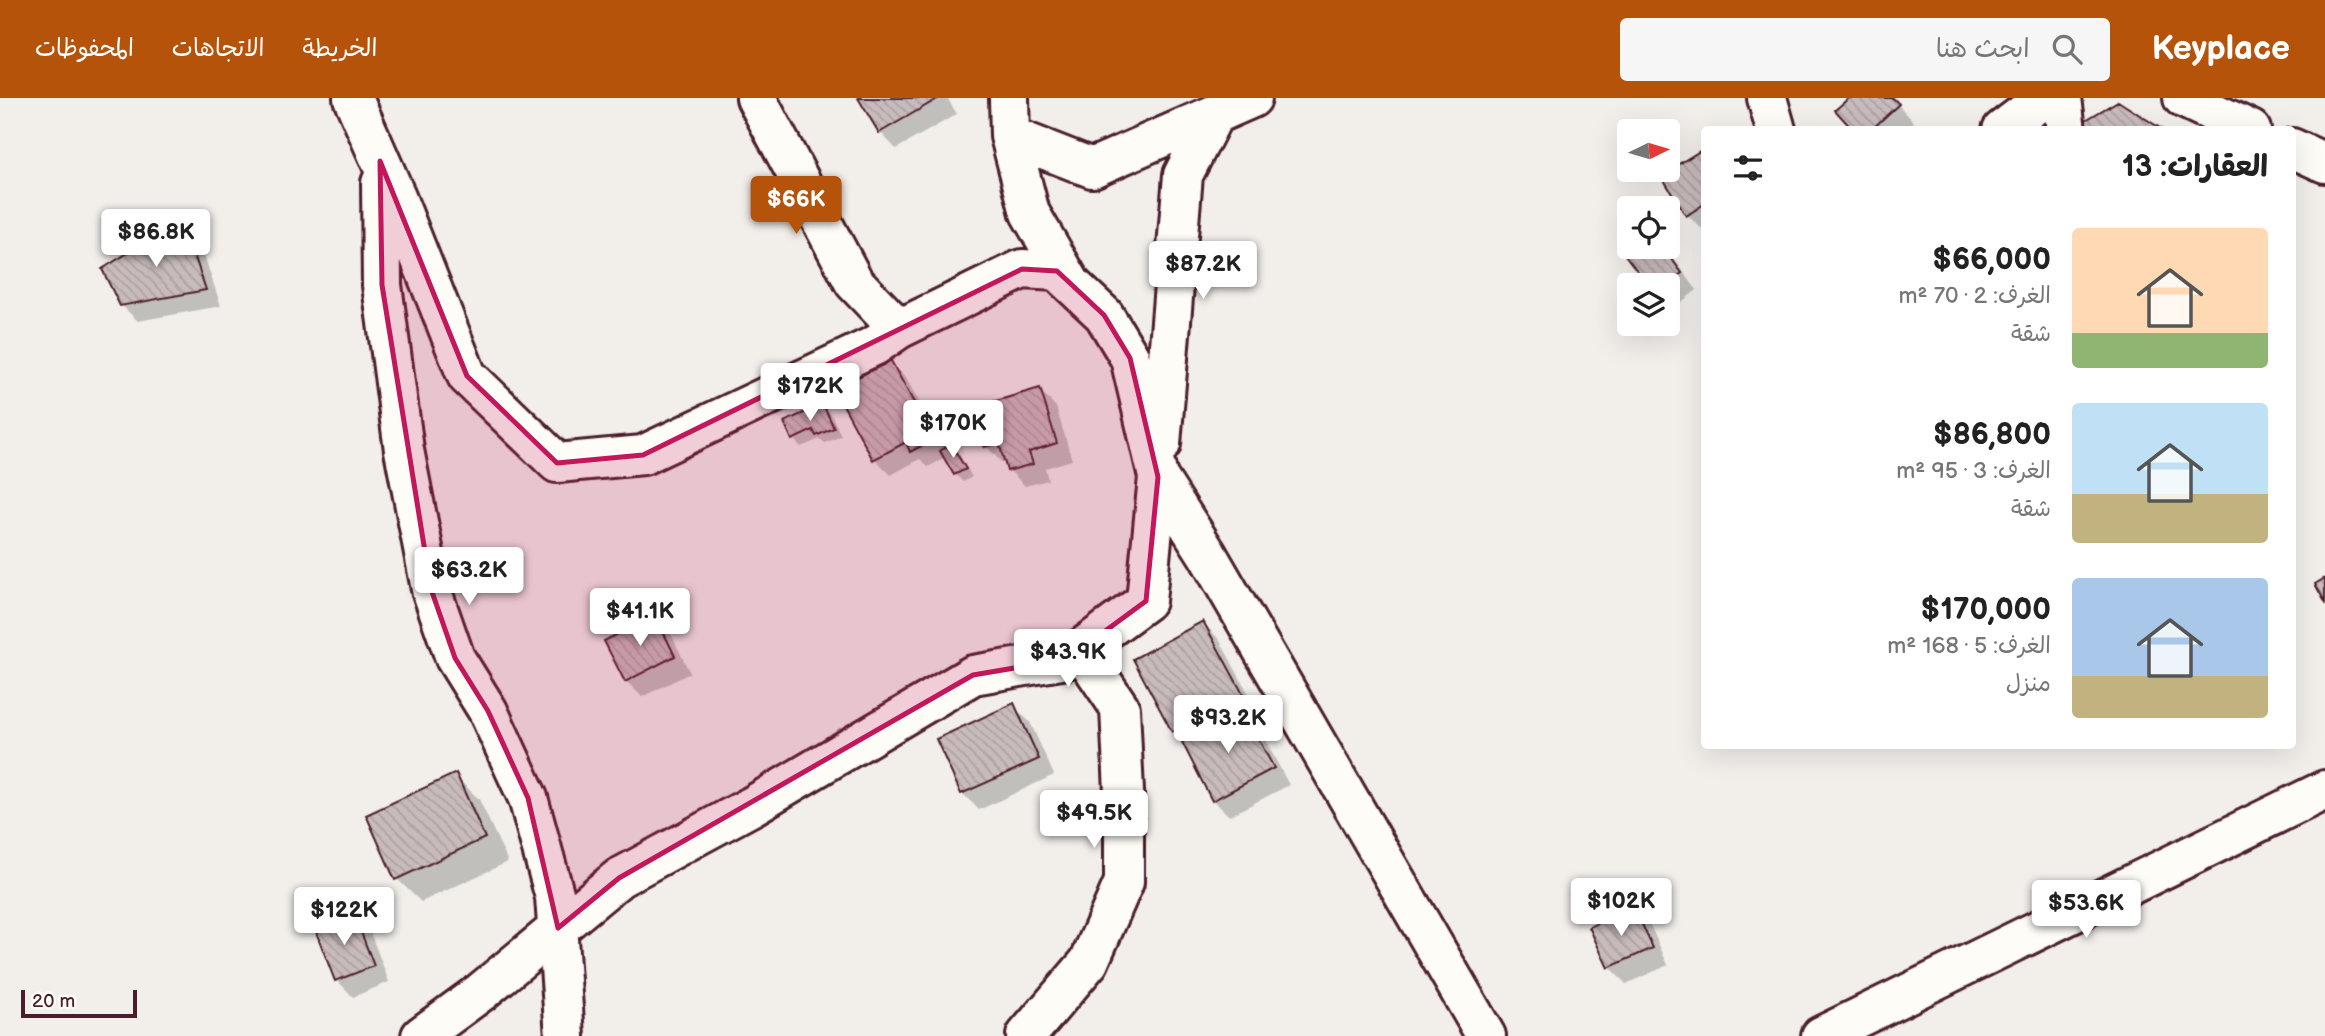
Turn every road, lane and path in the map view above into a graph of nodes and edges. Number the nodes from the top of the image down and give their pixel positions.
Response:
1 (353, 98) edge
2 (755, 98) edge
3 (1009, 98) edge
4 (1252, 98) edge
5 (1767, 98) edge
6 (2044, 98) edge
7 (2062, 98) edge
8 (2187, 99) edge
9 (1214, 115) junction
10 (1775, 126) edge
11 (2007, 126) edge
12 (2066, 126) edge
13 (2243, 126) edge
14 (1010, 136) junction
15 (2296, 150) edge
16 (380, 161) junction
17 (2325, 163) edge
18 (1070, 282) junction
19 (899, 329) junction
20 (1158, 478) junction
21 (1081, 650) junction
22 (2325, 790) edge
23 (558, 929) junction
24 (421, 1036) edge
25 (565, 1036) edge
26 (1026, 1036) edge
27 (1486, 1036) edge
28 (1821, 1036) edge

1 - 16 street
2 - 19 street
3 - 14 street
4 - 9 street
5 - 10 street
6 - 11 street
7 - 12 street
8 - 13 street
9 - 14 street
9 - 20 street
14 - 18 street
15 - 17 street
16 - 19 street
16 - 23 street
18 - 19 street
18 - 20 street
20 - 21 street
20 - 27 street
21 - 23 street
21 - 26 street
22 - 28 street
23 - 24 street
23 - 25 street

